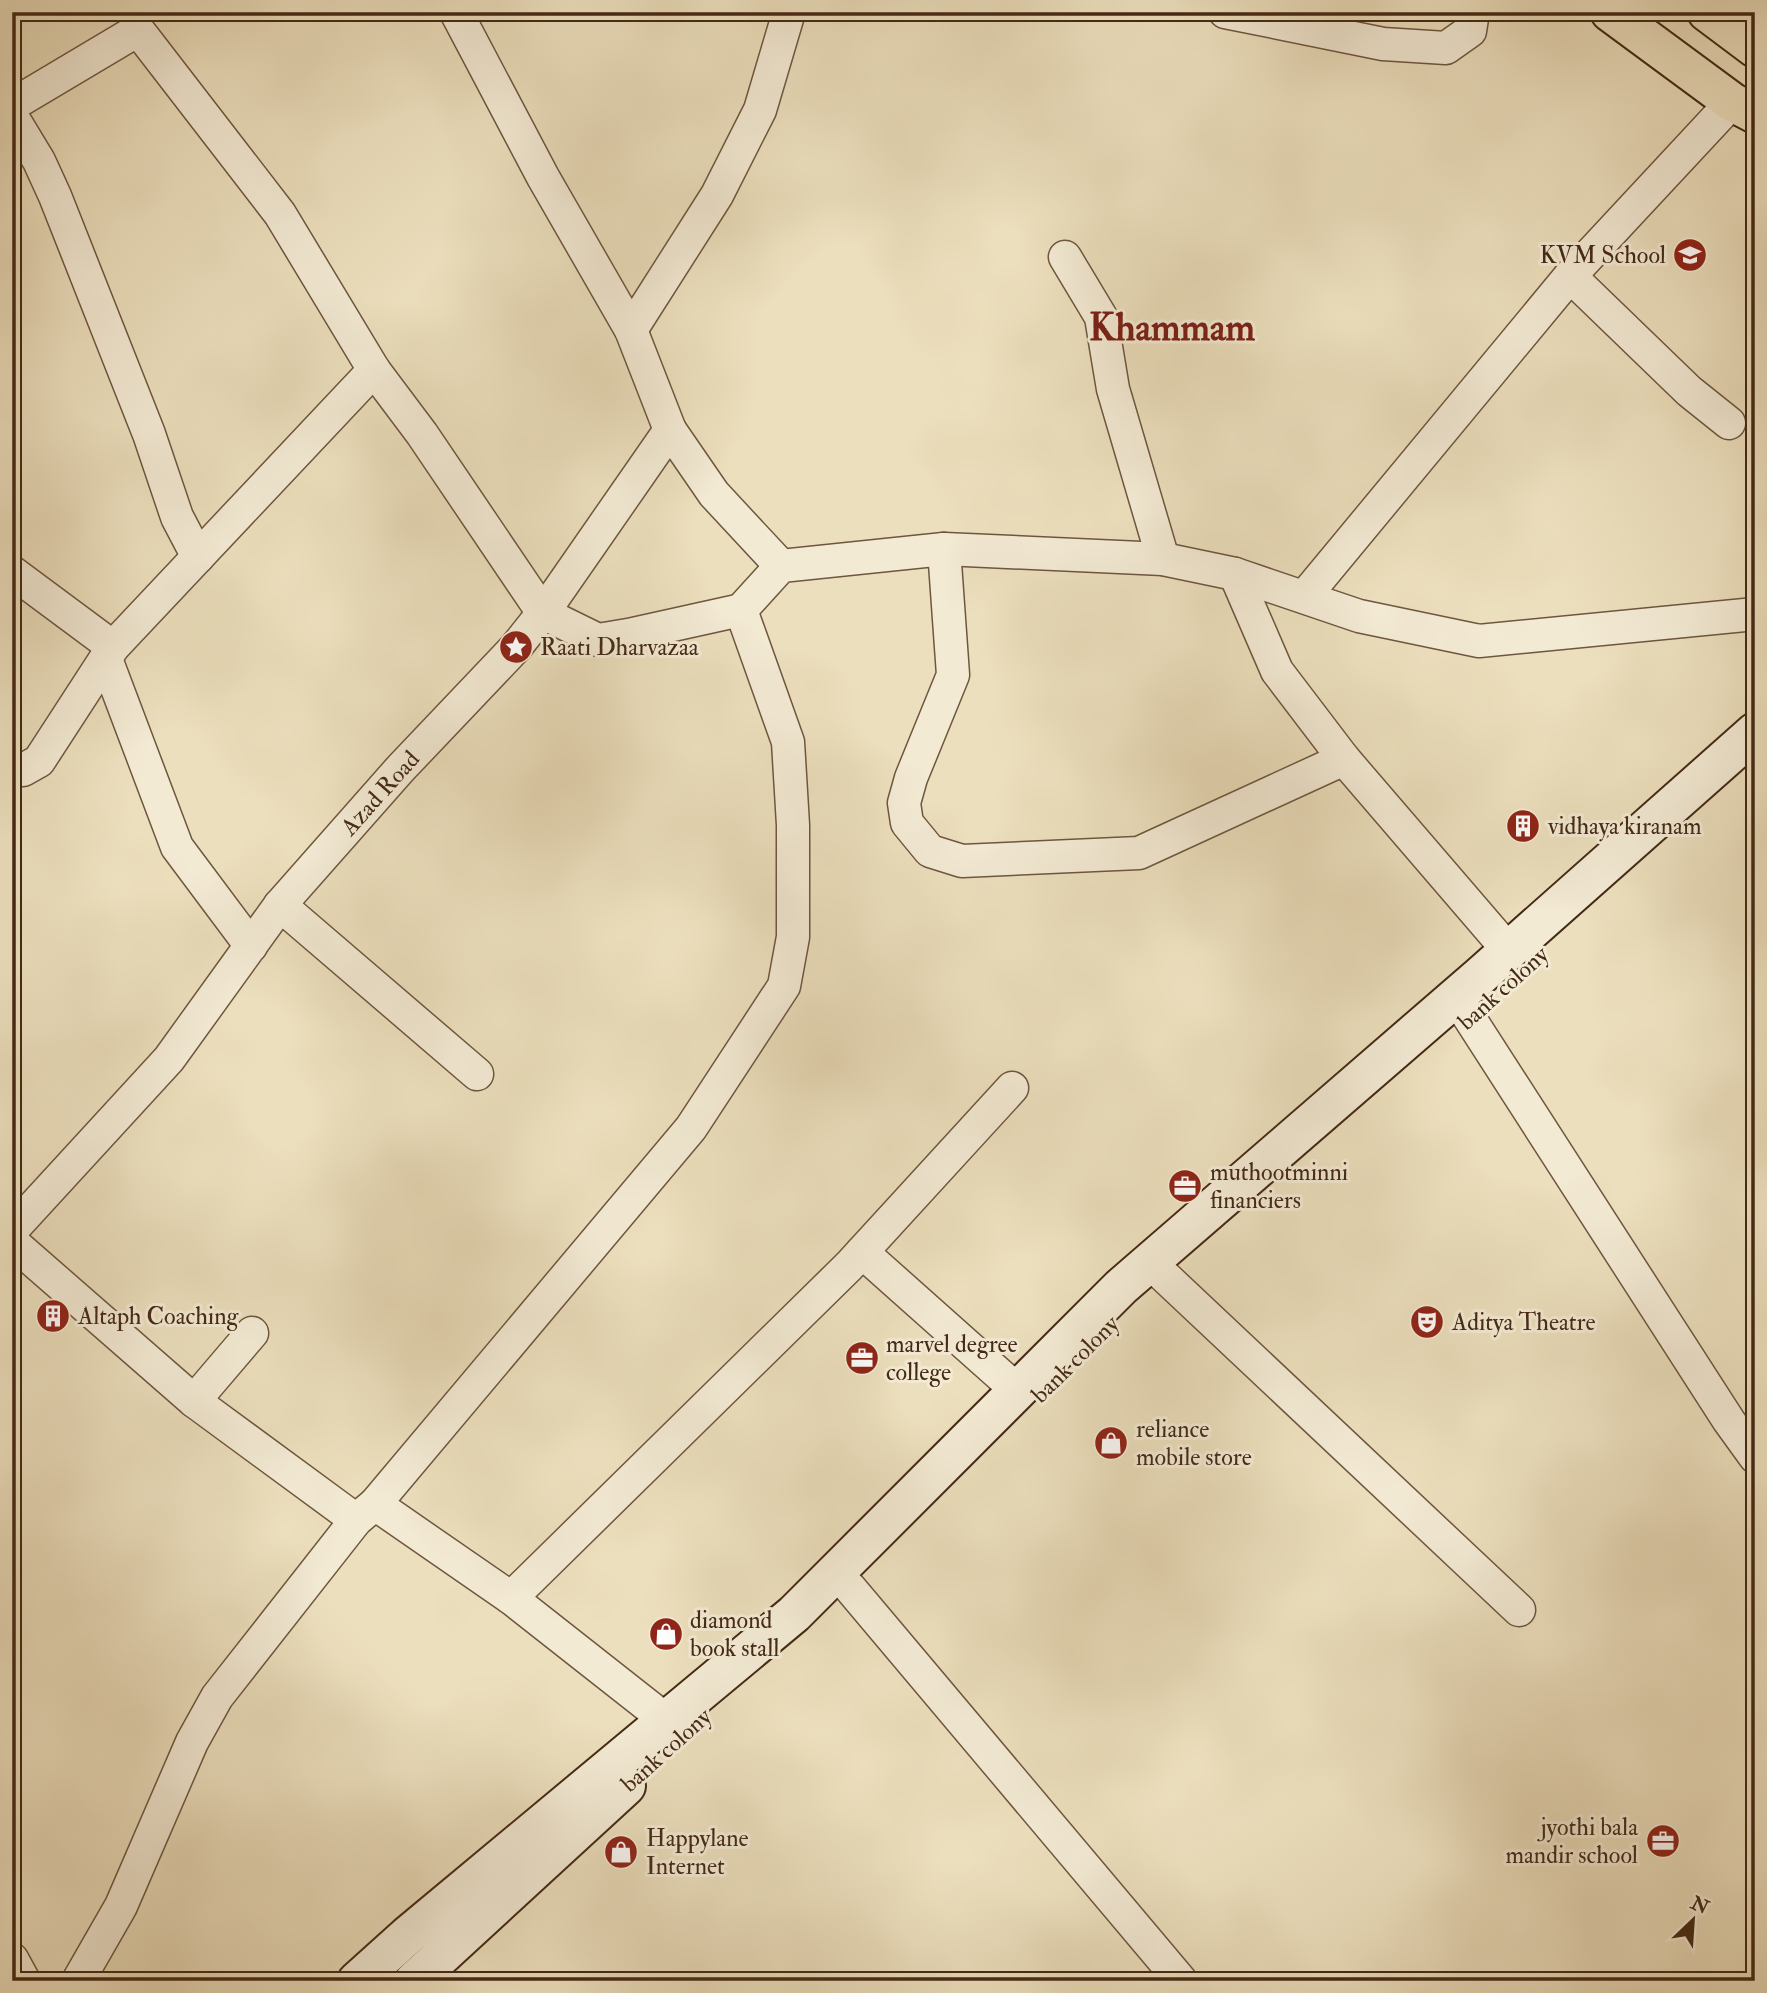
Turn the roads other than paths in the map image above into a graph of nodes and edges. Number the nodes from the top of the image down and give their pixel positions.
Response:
1 (456, 12) edge
2 (789, 12) edge
3 (1225, 12) edge
4 (1474, 12) edge
5 (1609, 12) edge
6 (1707, 12) edge
7 (148, 21) edge
8 (1755, 48) edge
9 (12, 105) edge
10 (1744, 108) edge
11 (12, 121) edge
12 (1065, 257) dead end
13 (1570, 276) junction
14 (631, 330) junction
15 (374, 370) junction
16 (1729, 424) dead end
17 (670, 430) junction
18 (944, 549) junction
19 (198, 558) junction
20 (1163, 559) junction
21 (781, 566) junction
22 (12, 572) edge
23 (1235, 574) junction
24 (1305, 596) junction
25 (741, 611) junction
26 (543, 614) junction
27 (1755, 614) edge
28 (110, 653) junction
29 (1755, 732) edge
30 (1755, 758) edge
31 (1344, 759) junction
32 (12, 767) edge
33 (280, 905) junction
34 (251, 946) junction
35 (1508, 951) junction
36 (1464, 1008) junction
37 (477, 1074) dead end
38 (1012, 1088) dead end
39 (12, 1230) edge
40 (12, 1242) edge
41 (862, 1252) junction
42 (1161, 1273) junction
43 (252, 1333) dead end
44 (1017, 1390) junction
45 (194, 1401) junction
46 (1742, 1417) edge
47 (1755, 1457) edge
48 (366, 1512) junction
49 (850, 1588) junction
50 (511, 1598) junction
51 (1519, 1609) dead end
52 (666, 1720) junction
53 (12, 1959) edge
54 (24, 1981) edge
55 (78, 1981) edge
56 (357, 1981) edge
57 (414, 1981) edge
58 (1181, 1981) edge

1 - 14 street
2 - 14 street
3 - 4 street
5 - 10 main road
6 - 8 main road
7 - 9 street
7 - 15 street
10 - 13 street
11 - 19 street
12 - 20 street
13 - 16 street
13 - 24 street
14 - 17 street
15 - 19 street
15 - 26 street
17 - 21 street
17 - 26 street, Azad Road
18 - 20 street
18 - 21 street
18 - 31 street
19 - 28 street
20 - 23 street
21 - 25 street
22 - 28 street
23 - 24 street
23 - 31 street
24 - 27 street
25 - 26 street
25 - 48 street
26 - 33 street, Azad Road
28 - 32 street
28 - 34 street
29 - 35 main road
30 - 36 main road, bank colony
31 - 35 street
33 - 34 street, Azad Road
33 - 37 street
34 - 39 street, Azad Road
35 - 36 main road
36 - 42 main road, bank colony
36 - 44 main road
36 - 46 street
38 - 41 street
40 - 45 street
41 - 44 street
41 - 50 street
42 - 49 main road, bank colony
42 - 51 street
43 - 45 street
44 - 52 main road
45 - 48 street
46 - 47 street
48 - 50 street
48 - 55 street
49 - 57 main road, bank colony
49 - 58 street
50 - 52 street
52 - 56 main road
53 - 54 street

